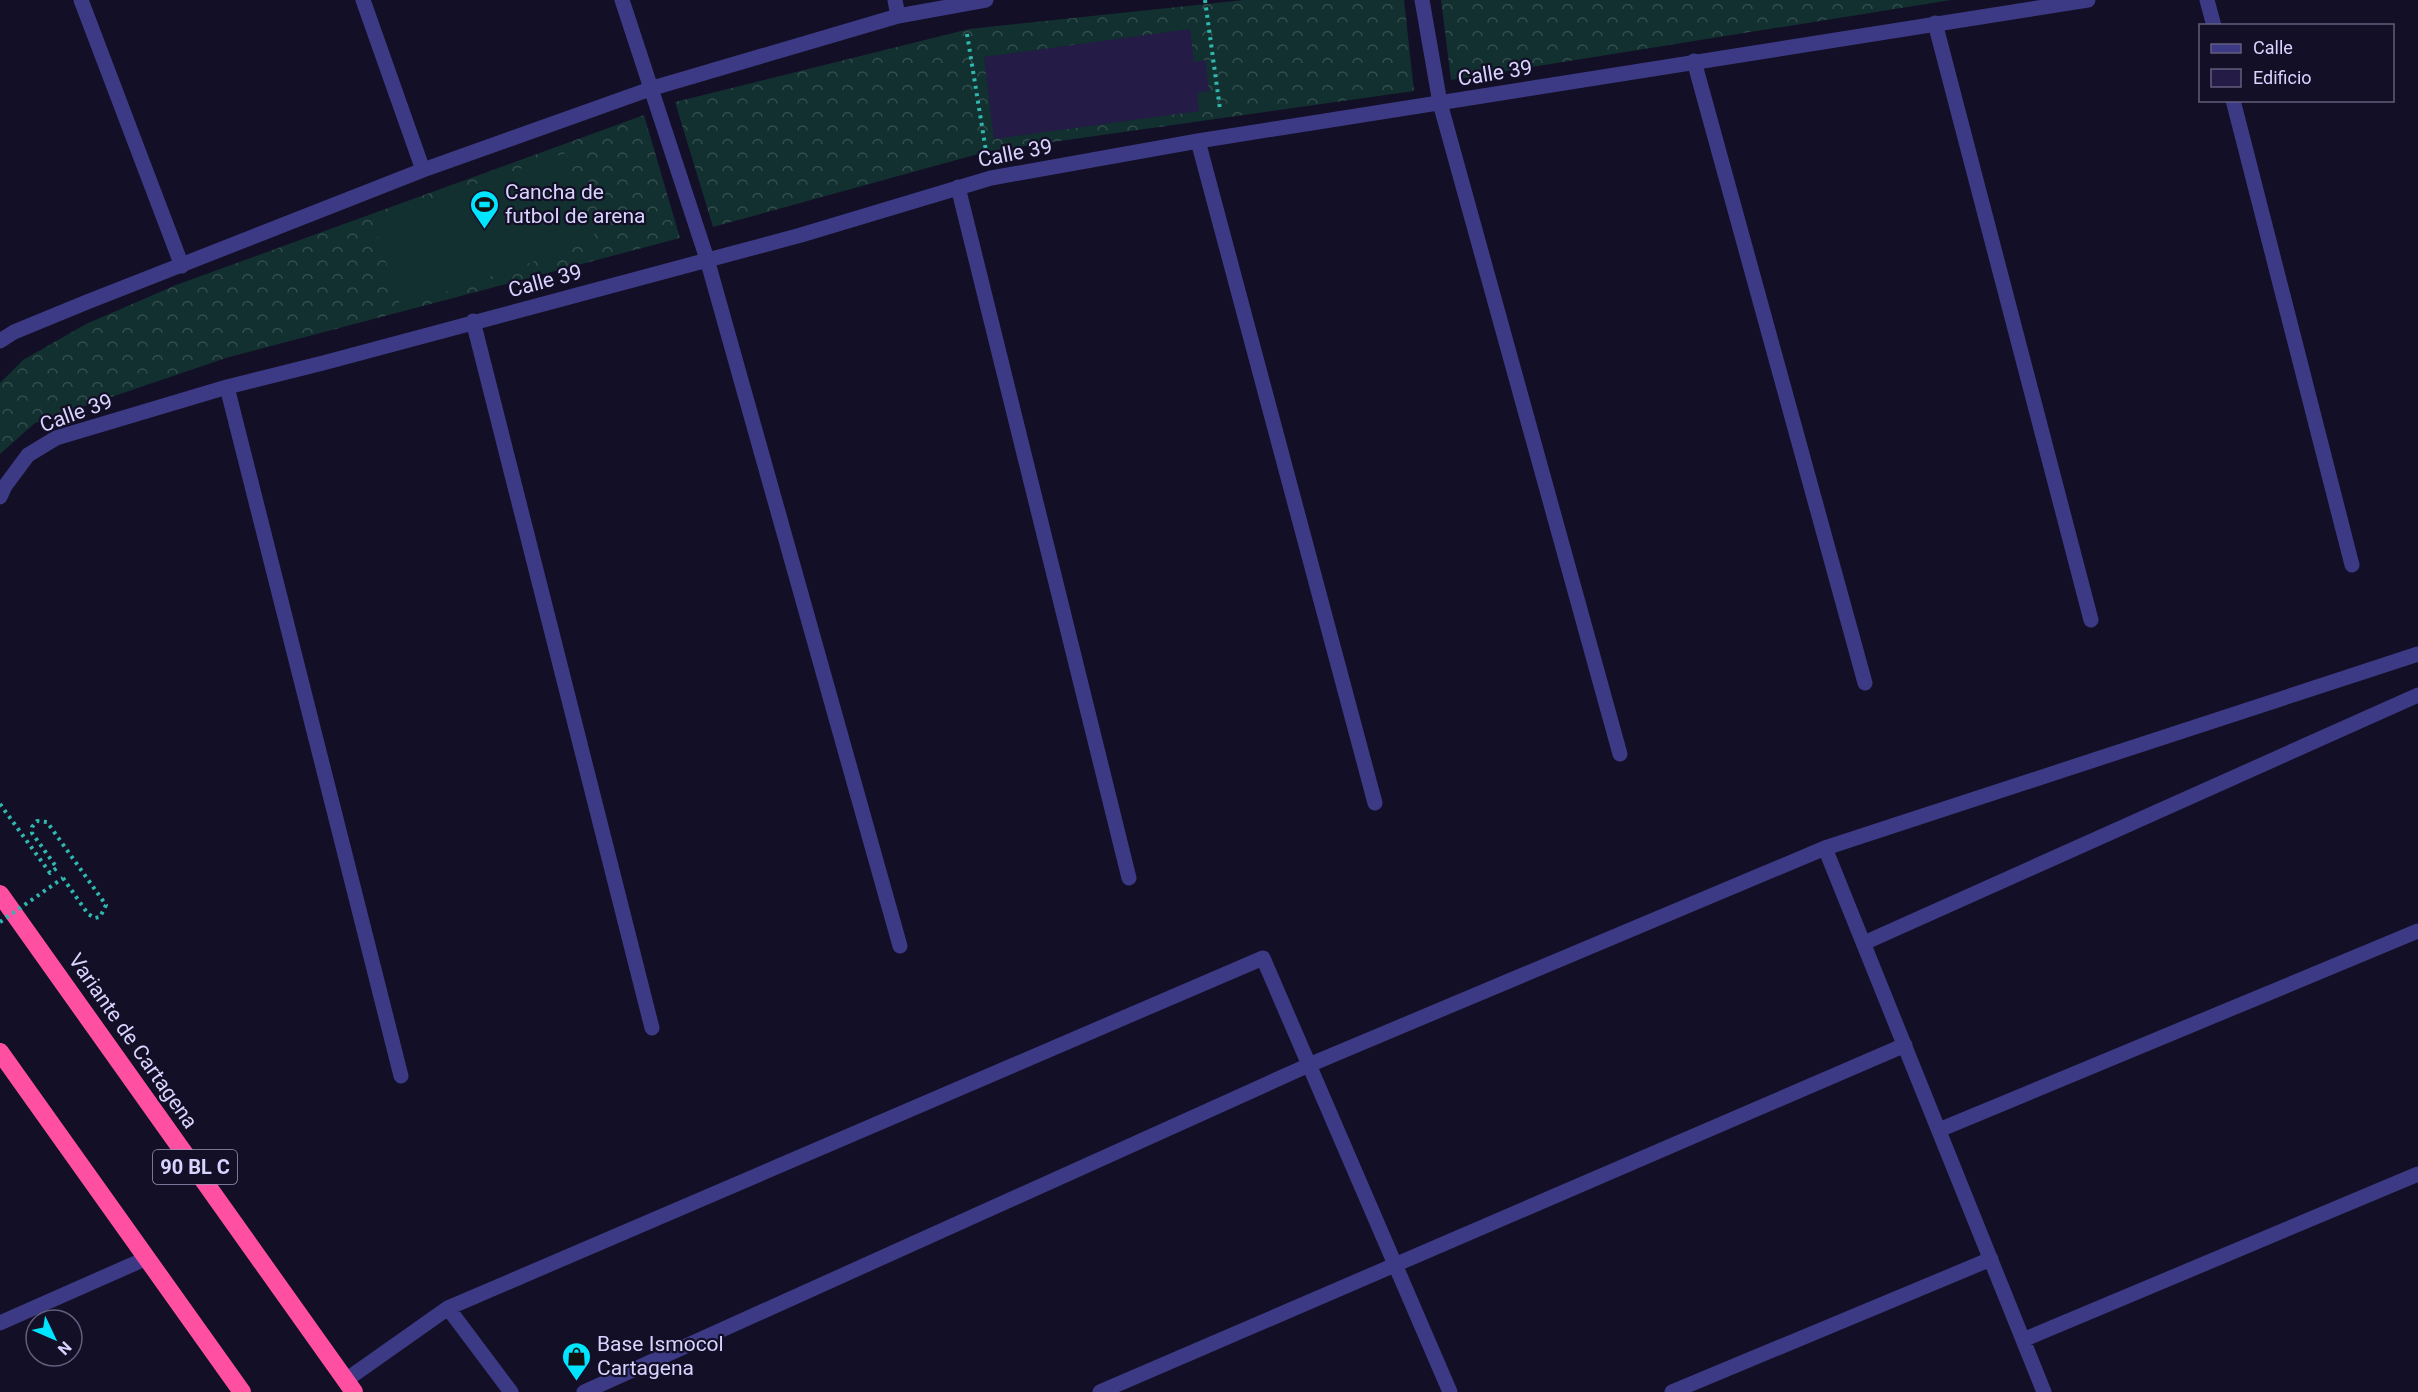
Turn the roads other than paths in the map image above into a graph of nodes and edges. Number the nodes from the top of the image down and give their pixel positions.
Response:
1 (81, 0) edge
2 (363, 0) edge
3 (622, 0) edge
4 (986, 0) edge
5 (1422, 0) edge
6 (2088, 0) edge
7 (2207, 0) edge
8 (896, 8) edge
9 (1935, 23) junction
10 (2213, 24) edge
11 (1694, 61) junction
12 (653, 88) junction
13 (2234, 102) edge
14 (1440, 104) junction
15 (1198, 141) junction
16 (423, 170) junction
17 (958, 187) junction
18 (707, 260) junction
19 (182, 266) junction
20 (473, 321) junction
21 (0, 341) edge
22 (227, 387) junction
23 (0, 497) edge
24 (2352, 565) dead end
25 (2091, 620) dead end
26 (2418, 654) edge
27 (1865, 683) dead end
28 (2418, 695) edge
29 (1620, 754) dead end
30 (1375, 802) dead end
31 (1825, 848) junction
32 (1129, 878) dead end
33 (0, 894) edge
34 (2418, 931) edge
35 (1864, 943) junction
36 (900, 946) dead end
37 (652, 1028) dead end
38 (1905, 1045) junction
39 (0, 1052) edge
40 (1309, 1065) junction
41 (401, 1076) dead end
42 (1939, 1130) junction
43 (2418, 1174) edge
44 (147, 1258) junction
45 (1990, 1259) junction
46 (1395, 1265) junction
47 (448, 1308) junction
48 (0, 1323) edge
49 (2023, 1340) junction
50 (350, 1386) edge
51 (242, 1392) edge
52 (511, 1392) edge
53 (584, 1392) edge
54 (1100, 1392) edge
55 (1450, 1392) edge
56 (1672, 1392) edge
57 (2044, 1392) edge

1 - 19 street
2 - 16 street
3 - 12 street
4 - 8 street
5 - 14 street
6 - 9 street, Calle 39
7 - 10 street
8 - 12 street
9 - 11 street, Calle 39
9 - 25 street
11 - 14 street, Calle 39
11 - 27 street
12 - 16 street
12 - 18 street
13 - 24 street
14 - 15 street, Calle 39
14 - 29 street
15 - 17 street, Calle 39
15 - 30 street
16 - 19 street
17 - 18 street, Calle 39
17 - 32 street
18 - 20 street, Calle 39
18 - 36 street
19 - 21 street
20 - 22 street, Calle 39
20 - 37 street
22 - 23 street, Calle 39
22 - 41 street
26 - 31 street
28 - 35 street
31 - 35 street
31 - 40 street
33 - 50 highway, Variante de Cartagena / 90 BL C
34 - 42 street
35 - 38 street
38 - 42 street
38 - 46 street
39 - 44 highway
40 - 46 street
40 - 47 street
40 - 53 street
42 - 45 street
43 - 49 street
44 - 48 street
44 - 51 highway
45 - 49 street
45 - 56 street
46 - 54 street
46 - 55 street
47 - 50 street
47 - 52 street
49 - 57 street

